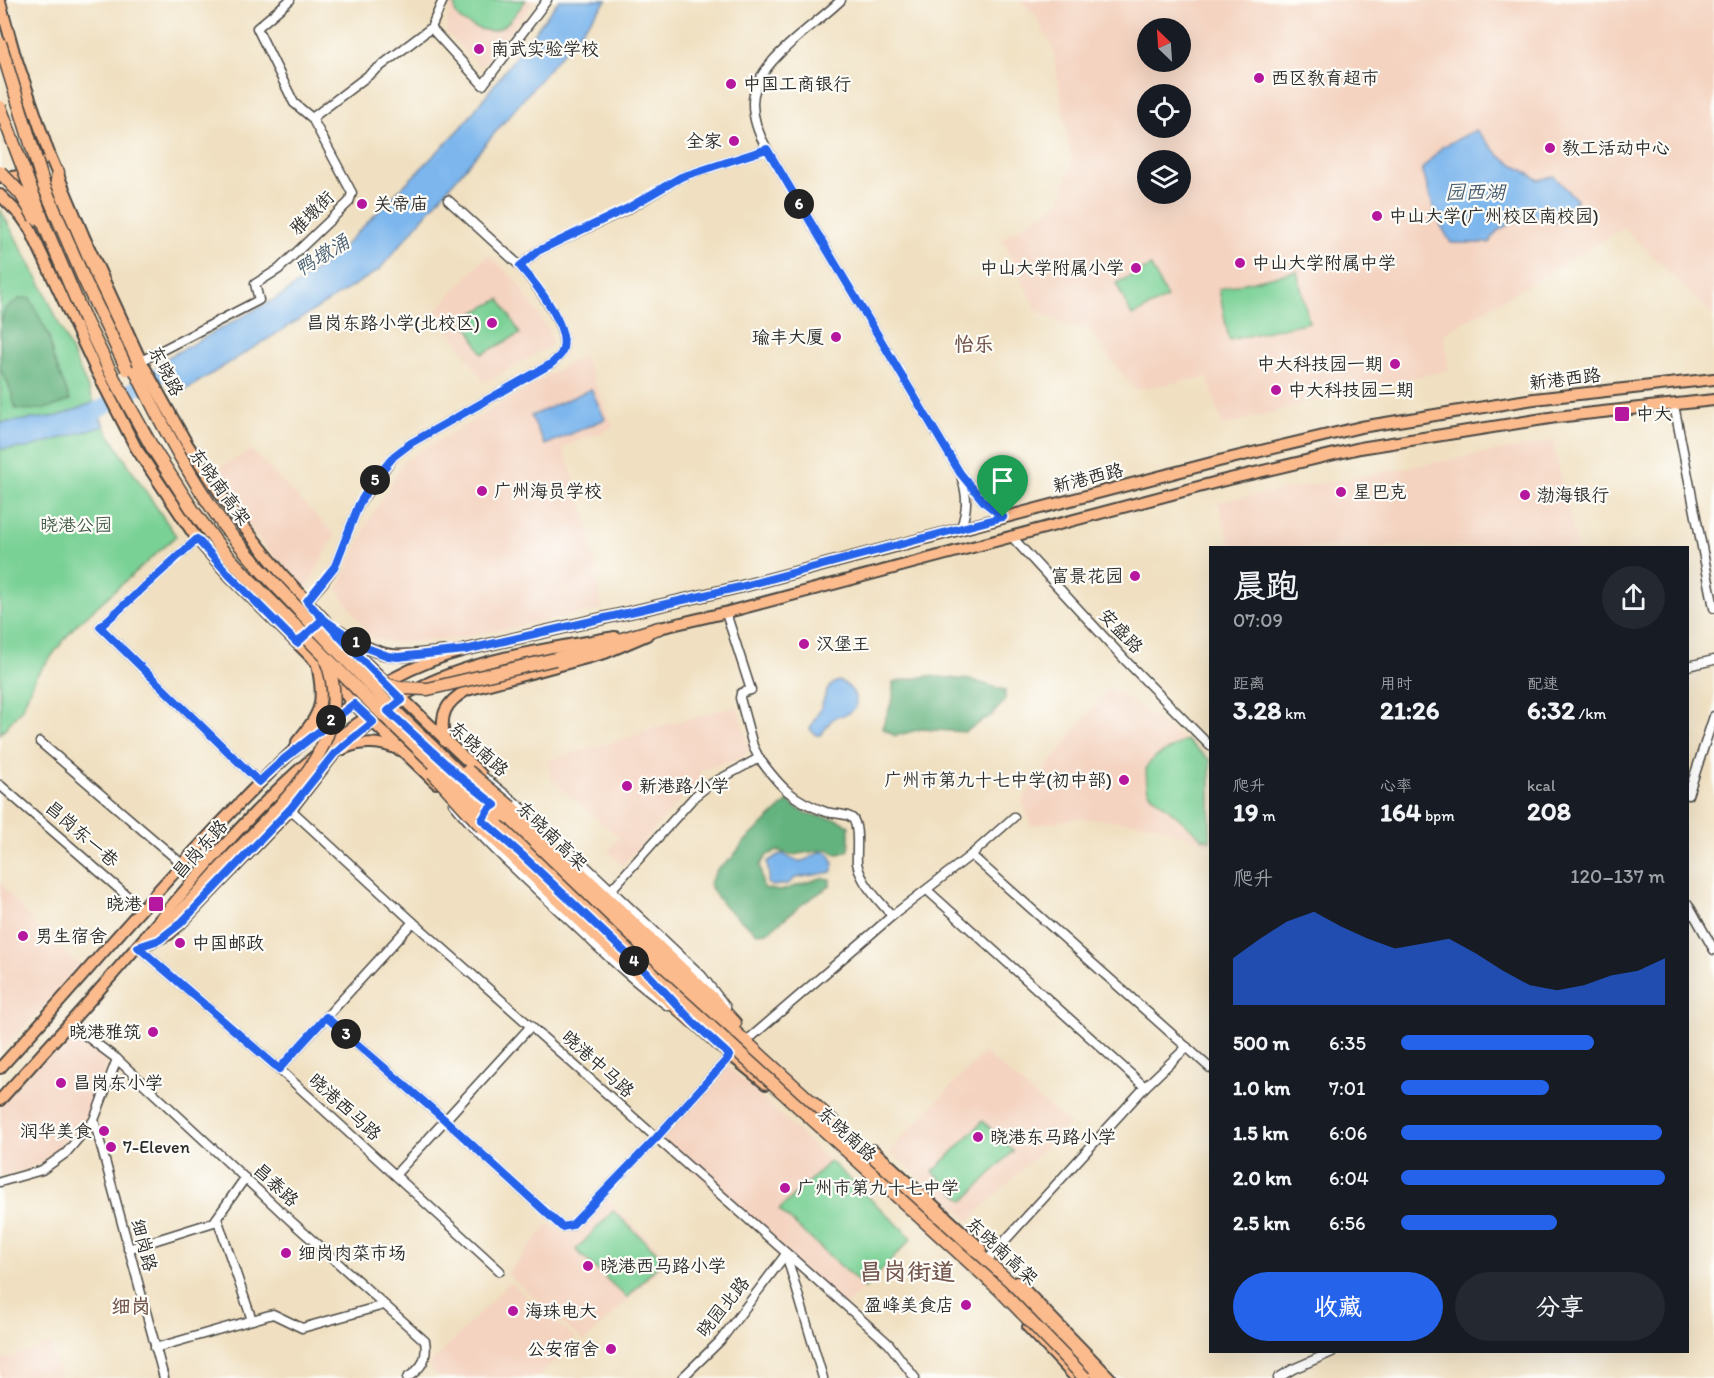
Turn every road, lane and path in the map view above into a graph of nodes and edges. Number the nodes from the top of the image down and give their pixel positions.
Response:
1 (290, 0) edge
2 (443, 0) edge
3 (547, 0) edge
4 (841, 0) edge
5 (0, 2) edge
6 (431, 28) junction
7 (0, 43) edge
8 (0, 50) edge
9 (18, 65) junction
10 (0, 107) edge
11 (312, 118) junction
12 (767, 149) junction
13 (48, 151) junction
14 (0, 172) edge
15 (58, 172) junction
16 (0, 178) edge
17 (0, 195) edge
18 (448, 200) dead end
19 (520, 266) junction
20 (75, 299) junction
21 (143, 364) junction
22 (1714, 378) edge
23 (109, 382) junction
24 (1714, 400) edge
25 (1674, 405) junction
26 (128, 417) junction
27 (960, 473) junction
28 (1003, 517) junction
29 (961, 528) junction
30 (227, 530) junction
31 (1011, 537) junction
32 (197, 539) junction
33 (261, 570) junction
34 (307, 601) junction
35 (1714, 608) edge
36 (726, 613) junction
37 (323, 619) junction
38 (659, 628) junction
39 (297, 643) junction
40 (314, 646) junction
41 (465, 650) junction
42 (1714, 660) edge
43 (317, 663) junction
44 (421, 666) junction
45 (1689, 666) edge
46 (429, 682) junction
47 (386, 685) junction
48 (401, 699) junction
49 (351, 705) junction
50 (386, 710) junction
51 (1714, 716) edge
52 (370, 719) junction
53 (40, 742) dead end
54 (445, 742) junction
55 (1209, 745) edge
56 (403, 751) junction
57 (334, 754) junction
58 (759, 758) junction
59 (284, 759) junction
60 (483, 777) junction
61 (259, 782) junction
62 (0, 785) edge
63 (440, 787) junction
64 (1689, 792) edge
65 (274, 793) junction
66 (495, 805) junction
67 (291, 808) junction
68 (510, 816) junction
69 (1014, 817) dead end
70 (482, 820) junction
71 (971, 855) junction
72 (182, 864) junction
73 (611, 890) junction
74 (927, 890) junction
75 (1689, 906) edge
76 (142, 909) junction
77 (892, 915) junction
78 (413, 922) junction
79 (138, 947) junction
80 (1714, 950) edge
81 (326, 1017) junction
82 (693, 1022) junction
83 (70, 1024) junction
84 (531, 1026) junction
85 (739, 1028) junction
86 (750, 1038) junction
87 (1187, 1047) junction
88 (730, 1056) junction
89 (117, 1059) junction
90 (1209, 1067) edge
91 (0, 1068) edge
92 (279, 1069) junction
93 (1145, 1086) junction
94 (0, 1100) edge
95 (94, 1120) junction
96 (445, 1120) junction
97 (656, 1138) junction
98 (396, 1174) junction
99 (245, 1178) junction
100 (0, 1182) edge
101 (217, 1218) junction
102 (128, 1249) junction
103 (786, 1254) junction
104 (990, 1257) junction
105 (500, 1271) dead end
106 (384, 1305) junction
107 (252, 1320) junction
108 (155, 1348) junction
109 (1330, 1353) edge
110 (164, 1378) edge
111 (407, 1378) edge
112 (682, 1378) edge
113 (823, 1378) edge
114 (915, 1378) edge
115 (1076, 1378) edge
116 (1085, 1378) edge
117 (1101, 1378) edge
118 (1110, 1378) edge
119 (1278, 1378) edge

1 - 11 street
2 - 6 street
3 - 6 street
4 - 12 street
5 - 9 main road, 东晓路
6 - 11 street
7 - 30 highway, 东晓南高架, bridge
8 - 9 main road
9 - 13 main road, 东晓路
10 - 20 highway, 东晓南高架, bridge
11 - 21 street, 雅墩街
12 - 19 street
12 - 27 street
13 - 15 main road, 东晓路
13 - 16 main road
14 - 20 highway, bridge
15 - 21 main road, 东晓路
15 - 30 highway
17 - 23 main road
18 - 19 street
19 - 34 street
20 - 23 highway, 东晓南高架, bridge
21 - 34 main road, 东晓路
22 - 28 main road, 新港西路
23 - 26 highway, 东晓南高架
24 - 25 main road, 新港西路
25 - 31 main road, 新港西路
25 - 35 street
26 - 32 main road
26 - 40 highway, 东晓南高架, bridge
27 - 28 street
27 - 29 street
28 - 29 main road, 新港西路
29 - 41 main road, 新港西路
30 - 33 highway, 东晓南高架
31 - 36 main road, 新港西路
31 - 55 street, 安盛路
32 - 39 main road
32 - 61 street
33 - 50 highway, 东晓南高架, bridge
33 - 79 highway, bridge
34 - 37 main road, 东晓路
36 - 38 main road, 新港西路
36 - 58 street
37 - 39 street
37 - 41 main road
37 - 47 main road, 东晓路
38 - 40 highway, bridge
38 - 46 main road, 新港西路
38 - 54 main road
39 - 43 main road
40 - 50 highway, 东晓南高架, bridge
41 - 44 main road, 新港西路
42 - 45 street
43 - 49 main road
43 - 59 main road
44 - 46 main road
44 - 47 main road, 新港西路
46 - 48 main road, 新港西路
47 - 48 main road, 东晓路
47 - 49 main road, 新港西路
47 - 50 main road
48 - 50 main road, 新港西路
48 - 54 main road, 东晓南路
49 - 50 main road
49 - 52 main road
49 - 59 main road, 昌岗东路
50 - 52 main road, 新港西路
50 - 66 main road, 东晓南路
50 - 82 highway, bridge
50 - 85 highway, bridge
50 - 116 highway, 东晓南高架, bridge
50 - 117 highway, 东晓南高架, bridge
51 - 64 street
52 - 56 main road, 东晓南路
52 - 57 main road
52 - 65 main road, 昌岗东路
53 - 72 street
54 - 60 main road, 东晓南路
56 - 57 main road
56 - 63 main road, 东晓南路
57 - 65 main road
57 - 67 main road
58 - 73 street
58 - 77 street
59 - 61 main road, 昌岗东路
60 - 68 main road
60 - 73 street, 东晓南路
61 - 72 main road, 昌岗东路
62 - 76 street, 昌岗东一巷
63 - 70 main road, 东晓南路
63 - 82 street, 东晓南路
65 - 67 street, 晓港中马路
65 - 79 main road, 昌岗东路
66 - 68 main road, 东晓南路
66 - 70 street
67 - 78 street, 晓港中马路
67 - 79 main road
68 - 85 main road, 东晓南路
69 - 71 street
70 - 82 main road, 东晓南路
71 - 74 street
71 - 87 street
72 - 76 main road, 昌岗东路
73 - 85 street, 东晓南路
74 - 77 street
74 - 93 street
75 - 80 street
76 - 91 main road, 昌岗东路
77 - 86 street
78 - 81 street
78 - 84 street, 晓港中马路
79 - 83 main road, 昌岗东路
79 - 92 street, 晓港西马路
81 - 92 street
81 - 96 street
82 - 88 main road, 东晓南路
83 - 89 street, 昌泰路
83 - 94 main road, 昌岗东路
84 - 96 street
84 - 97 street, 晓港中马路
85 - 86 main road, 东晓南路
86 - 104 main road, 东晓南路
87 - 90 street
87 - 93 street
88 - 97 street
88 - 115 main road, 东晓南路
89 - 95 street
89 - 99 street, 昌泰路
92 - 98 street, 晓港西马路
93 - 104 street
95 - 100 street
95 - 102 street, 细岗路
96 - 97 street
96 - 98 street
97 - 103 street, 晓港中马路
98 - 105 street, 晓港西马路
99 - 101 street
99 - 106 street, 昌泰路
101 - 102 street
101 - 107 street
102 - 108 street, 细岗路
103 - 112 street, 晓园北路
103 - 113 street
103 - 114 street, 晓港中马路
104 - 118 main road, 东晓南路
106 - 107 street
106 - 111 street, 昌泰路
107 - 108 street
108 - 110 street, 细岗路
109 - 119 street

